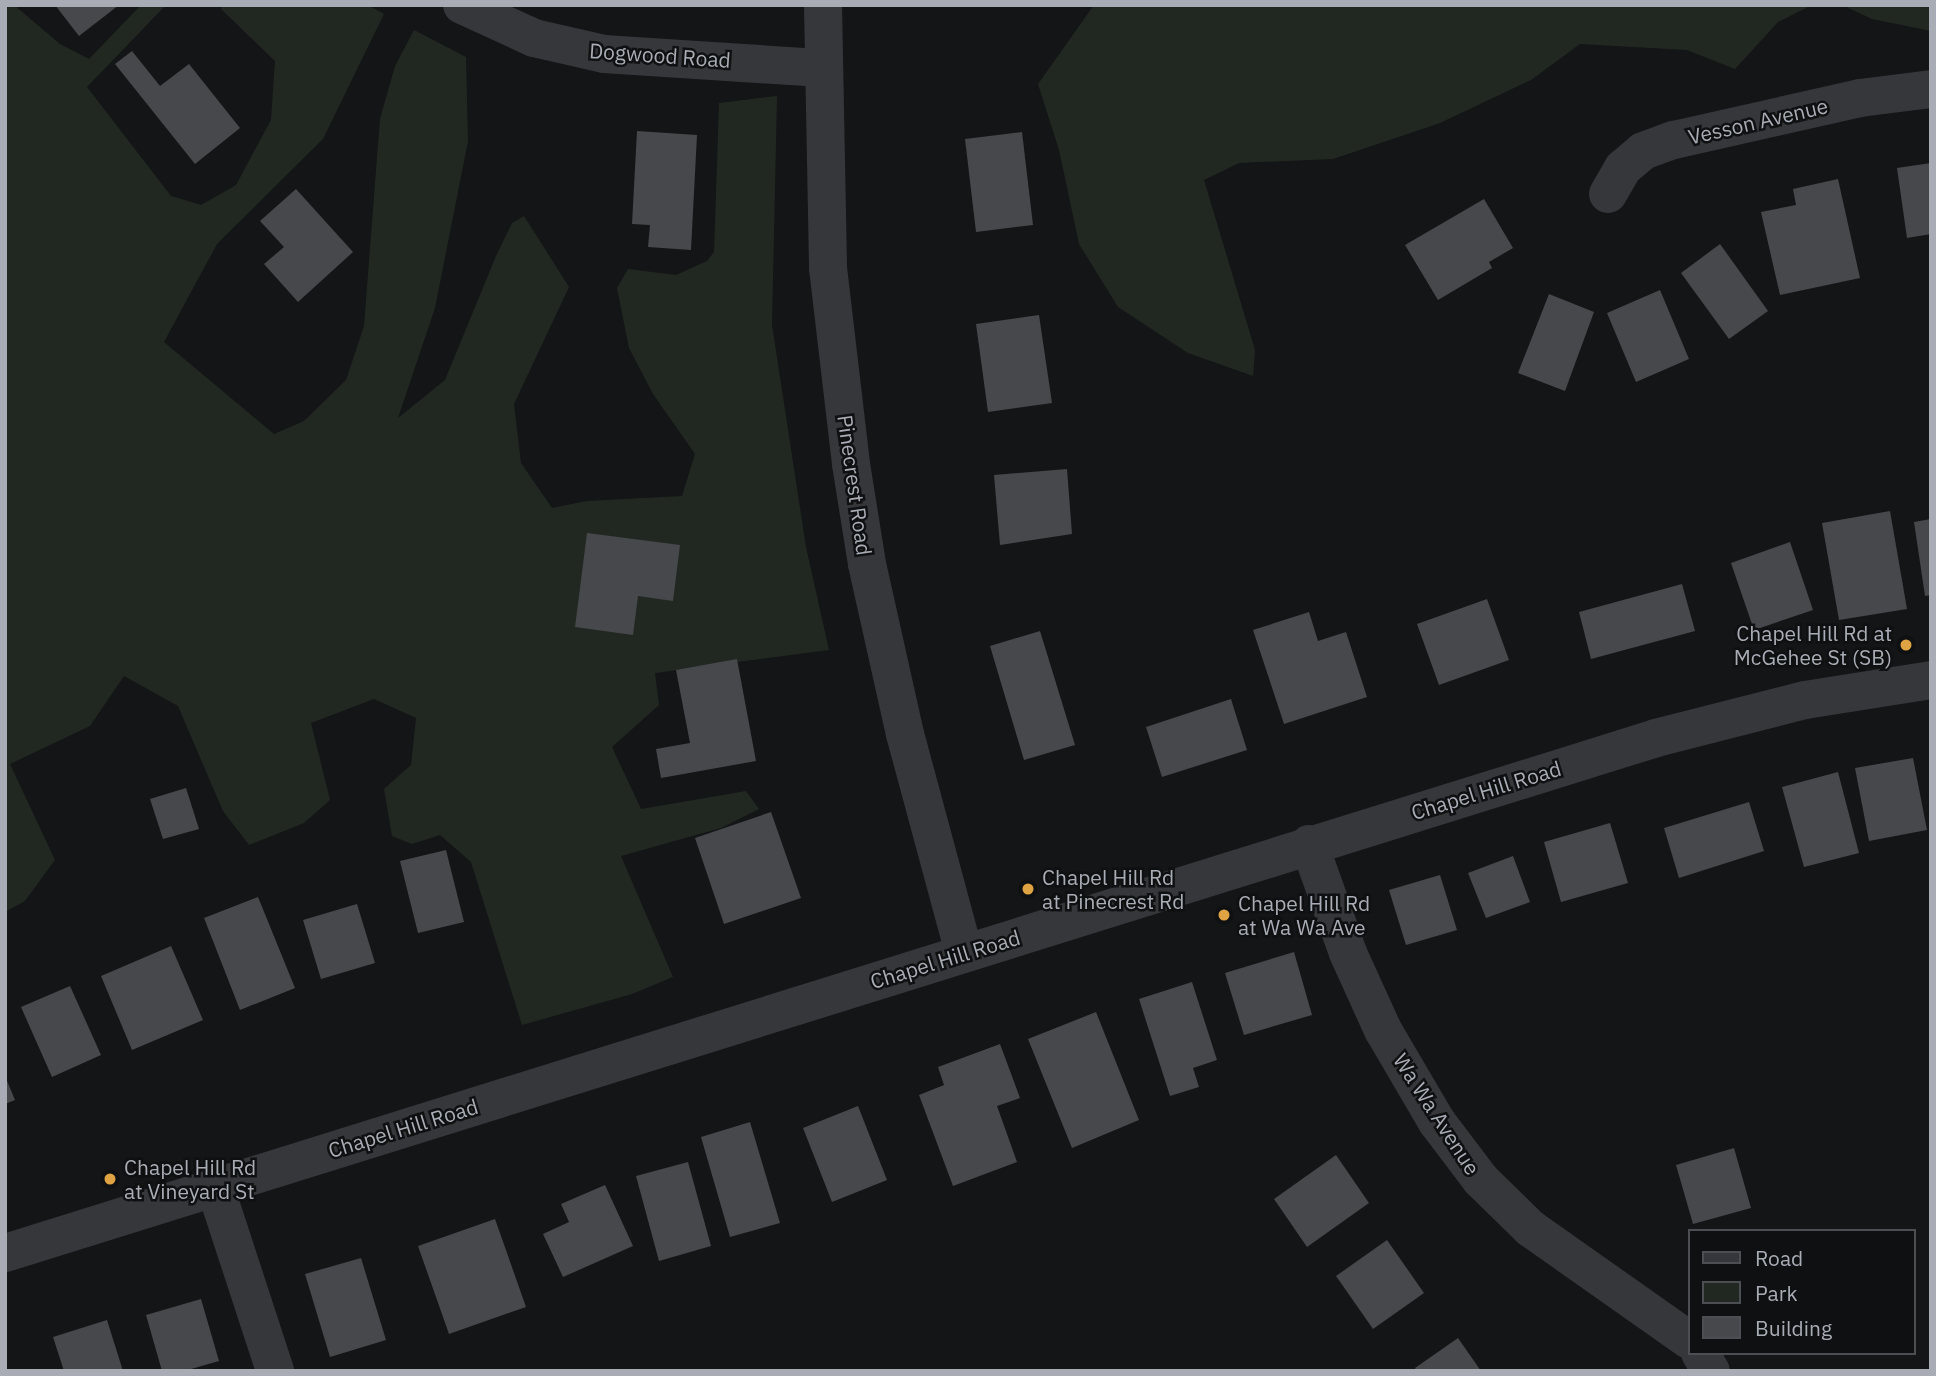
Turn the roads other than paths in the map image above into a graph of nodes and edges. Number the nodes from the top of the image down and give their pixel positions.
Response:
1 (462, 5) edge
2 (823, 5) edge
3 (823, 68) junction
4 (1931, 89) edge
5 (1608, 194) dead end
6 (1931, 680) edge
7 (1309, 844) junction
8 (964, 953) junction
9 (215, 1187) junction
10 (5, 1253) edge
11 (1688, 1338) edge
12 (1701, 1355) edge
13 (275, 1371) edge
14 (1711, 1371) edge

1 - 3 street, Dogwood Road
2 - 3 street, Pinecrest Road
3 - 8 street, Pinecrest Road
4 - 5 street, Vesson Avenue
6 - 7 street, Chapel Hill Road
7 - 8 street, Chapel Hill Road
7 - 11 street, Wa Wa Avenue
8 - 9 street, Chapel Hill Road
9 - 10 street, Chapel Hill Road
9 - 13 street
12 - 14 street

